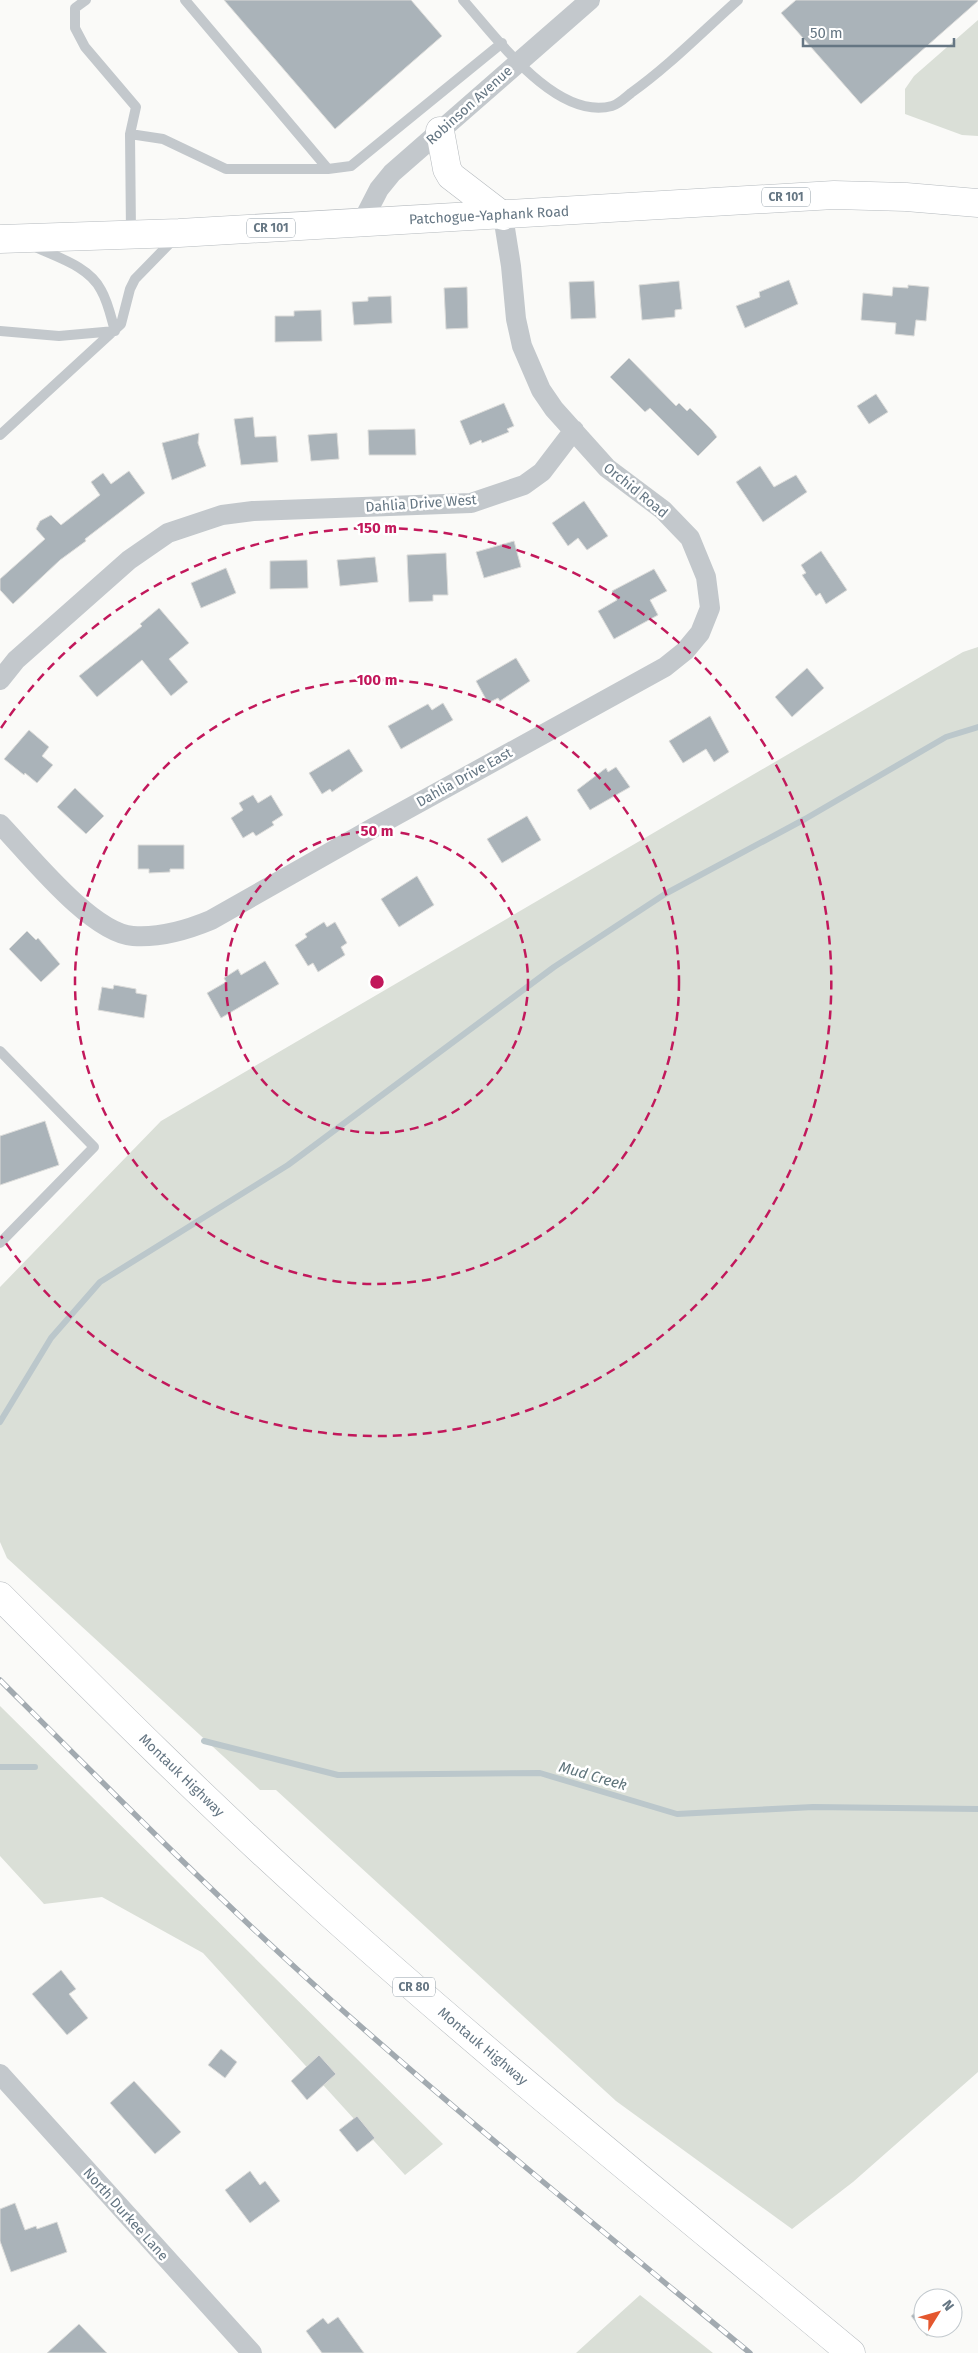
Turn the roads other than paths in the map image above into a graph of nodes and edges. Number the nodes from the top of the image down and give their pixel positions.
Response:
1 (86, 0) edge
2 (186, 0) edge
3 (463, 0) edge
4 (590, 0) edge
5 (738, 0) edge
6 (502, 43) junction
7 (518, 62) junction
8 (440, 131) junction
9 (130, 134) junction
10 (328, 169) junction
11 (978, 203) edge
12 (503, 216) junction
13 (362, 222) junction
14 (179, 233) junction
15 (131, 235) junction
16 (9, 239) edge
17 (0, 331) edge
18 (115, 331) junction
19 (574, 430) junction
20 (0, 435) edge
21 (0, 680) edge
22 (632, 684) joint
23 (0, 824) edge
24 (0, 1051) edge
25 (0, 1243) edge
26 (0, 1596) edge
27 (0, 2074) edge
28 (252, 2353) edge
29 (851, 2353) edge

1 - 9 lane
2 - 10 lane
3 - 6 lane
4 - 7 street, Robinson Avenue
5 - 7 lane
6 - 7 lane
6 - 10 lane
7 - 8 street, Robinson Avenue
8 - 12 main road
8 - 13 street, Robinson Avenue
9 - 10 lane
9 - 15 lane
11 - 12 main road, Patchogue-Yaphank Road / CR 101
12 - 13 main road, Patchogue-Yaphank Road / CR 101
12 - 19 street, Orchid Road
13 - 14 main road, Patchogue-Yaphank Road / CR 101
14 - 15 main road, Patchogue-Yaphank Road / CR 101
14 - 18 lane
15 - 16 main road, Patchogue-Yaphank Road / CR 101
16 - 18 lane
17 - 18 lane
18 - 20 lane
19 - 21 street, Dahlia Drive West
19 - 22 street, Orchid Road
22 - 23 street, Dahlia Drive East
24 - 25 lane
26 - 29 main road, Montauk Highway / CR 80
27 - 28 street, North Durkee Lane

